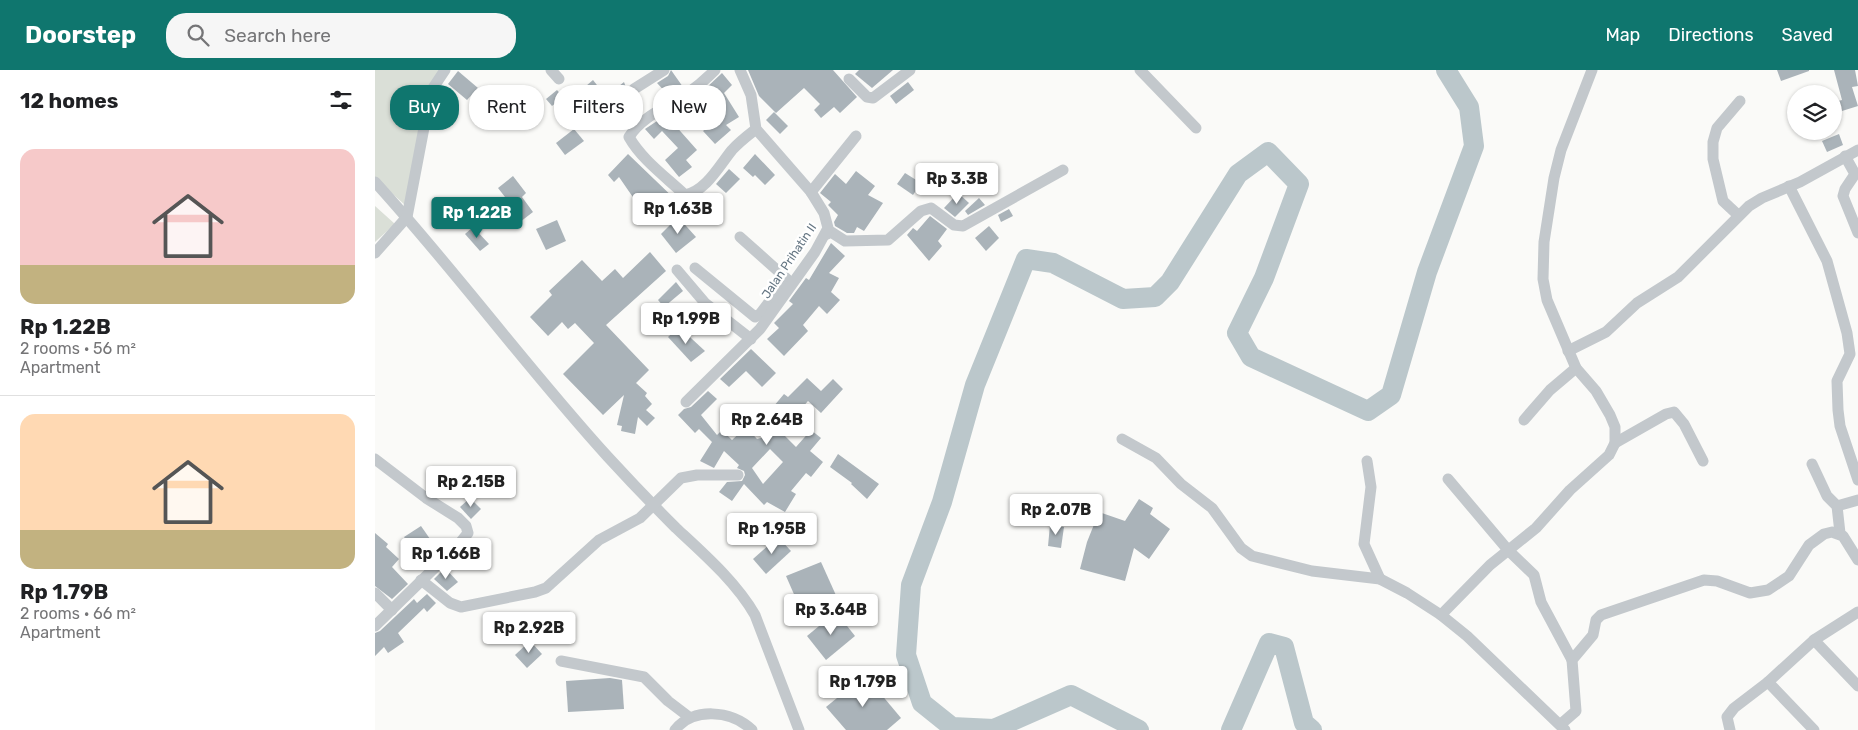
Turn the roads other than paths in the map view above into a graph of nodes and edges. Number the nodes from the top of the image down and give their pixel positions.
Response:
1 (445, 70) edge
2 (664, 70) edge
3 (715, 70) edge
4 (740, 70) edge
5 (909, 70) edge
6 (1140, 70) edge
7 (1592, 70) edge
8 (849, 79) dead end
9 (640, 85) edge
10 (1740, 101) dead end
11 (1196, 128) dead end
12 (755, 130) junction
13 (856, 136) dead end
14 (1858, 150) edge
15 (1845, 156) junction
16 (1063, 170) dead end
17 (375, 182) edge
18 (1789, 186) junction
19 (811, 192) junction
20 (1739, 215) junction
21 (407, 218) junction
22 (1858, 233) edge
23 (827, 234) junction
24 (740, 237) dead end
25 (375, 253) edge
26 (695, 268) dead end
27 (677, 270) dead end
28 (790, 281) junction
29 (751, 339) junction
30 (1568, 351) junction
31 (1576, 368) junction
32 (686, 402) dead end
33 (1524, 420) dead end
34 (1122, 438) dead end
35 (1615, 443) junction
36 (375, 458) edge
37 (1367, 461) dead end
38 (1703, 461) dead end
39 (1812, 464) dead end
40 (738, 476) dead end
41 (1448, 479) dead end
42 (1858, 480) edge
43 (1858, 500) edge
44 (649, 501) junction
45 (1837, 506) junction
46 (1839, 533) junction
47 (1507, 550) junction
48 (1858, 560) edge
49 (1380, 579) junction
50 (421, 580) junction
51 (375, 593) edge
52 (392, 610) junction
53 (1858, 612) edge
54 (1441, 615) junction
55 (375, 626) edge
56 (1814, 640) junction
57 (1572, 660) junction
58 (561, 661) dead end
59 (1768, 682) junction
60 (1858, 686) edge
61 (689, 717) junction
62 (1563, 727) edge
63 (675, 730) edge
64 (752, 730) edge
65 (799, 730) edge
66 (1730, 730) edge
67 (1814, 730) edge

1 - 21 street
2 - 9 street
3 - 12 street
4 - 12 street
5 - 8 street
6 - 11 street
7 - 30 street
10 - 20 street
12 - 19 street, Jalan Prihatin II
13 - 19 street
14 - 15 street
15 - 18 street
15 - 22 street
16 - 23 street
17 - 21 street
18 - 20 street
18 - 42 street
19 - 23 street, Jalan Prihatin II
20 - 30 street
21 - 25 street
21 - 44 street
23 - 28 street, Jalan Prihatin II
24 - 28 street
26 - 28 street
27 - 29 street
28 - 29 street, Jalan Prihatin II
29 - 32 street, Jalan Prihatin II
30 - 31 street
31 - 33 street
31 - 35 street
34 - 49 street
35 - 38 street
35 - 47 street
36 - 50 street
37 - 49 street
39 - 45 street
40 - 44 street
41 - 47 street
43 - 45 street
44 - 50 street
44 - 65 street
45 - 46 street
46 - 48 street
46 - 57 street
47 - 54 street
47 - 57 street
49 - 54 street
50 - 52 street
51 - 52 street
52 - 55 street
53 - 56 street
54 - 62 street
56 - 59 street
56 - 60 street
57 - 62 street
58 - 61 street
59 - 66 street
59 - 67 street
61 - 63 street
61 - 64 street

